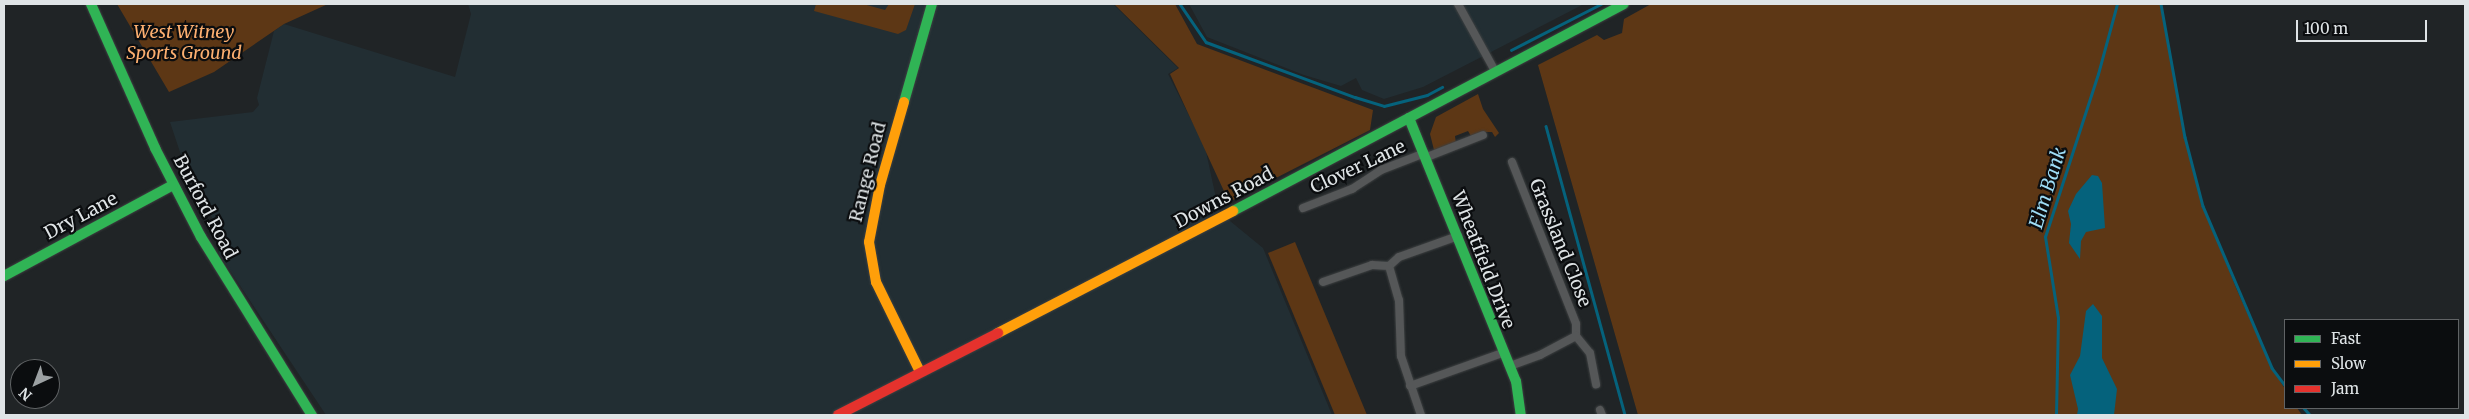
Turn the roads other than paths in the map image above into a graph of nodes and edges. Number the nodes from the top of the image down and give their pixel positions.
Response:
1 (91, 4) edge
2 (932, 4) edge
3 (1458, 4) edge
4 (1624, 4) edge
5 (1494, 70) junction
6 (1409, 118) junction
7 (1483, 135) dead end
8 (1426, 155) junction
9 (1512, 162) dead end
10 (173, 185) junction
11 (1302, 208) dead end
12 (1458, 236) junction
13 (1389, 266) junction
14 (4, 276) edge
15 (1323, 282) dead end
16 (1576, 336) junction
17 (1502, 353) junction
18 (1510, 366) junction
19 (920, 372) junction
20 (1596, 384) dead end
21 (1410, 386) junction
22 (312, 415) edge
23 (838, 415) edge
24 (1421, 415) edge
25 (1521, 415) edge

1 - 10 street, Burford Road
2 - 19 street, Range Road
3 - 5 street
4 - 5 street, Downs Road
5 - 6 street, Downs Road
6 - 8 street, Wheatfield Drive
6 - 19 street, Downs Road
7 - 8 street, Clover Lane
8 - 11 street, Clover Lane
8 - 12 street, Wheatfield Drive
9 - 16 street, Grassland Close
10 - 14 street, Dry Lane
10 - 22 street, Burford Road
12 - 13 street
12 - 17 street, Wheatfield Drive
13 - 15 street
13 - 21 street
16 - 18 street, Grassland Close
16 - 20 street, Grassland Close
17 - 18 street, Wheatfield Drive
17 - 21 street
18 - 25 street, Wheatfield Drive
19 - 23 street, Downs Road
21 - 24 street

